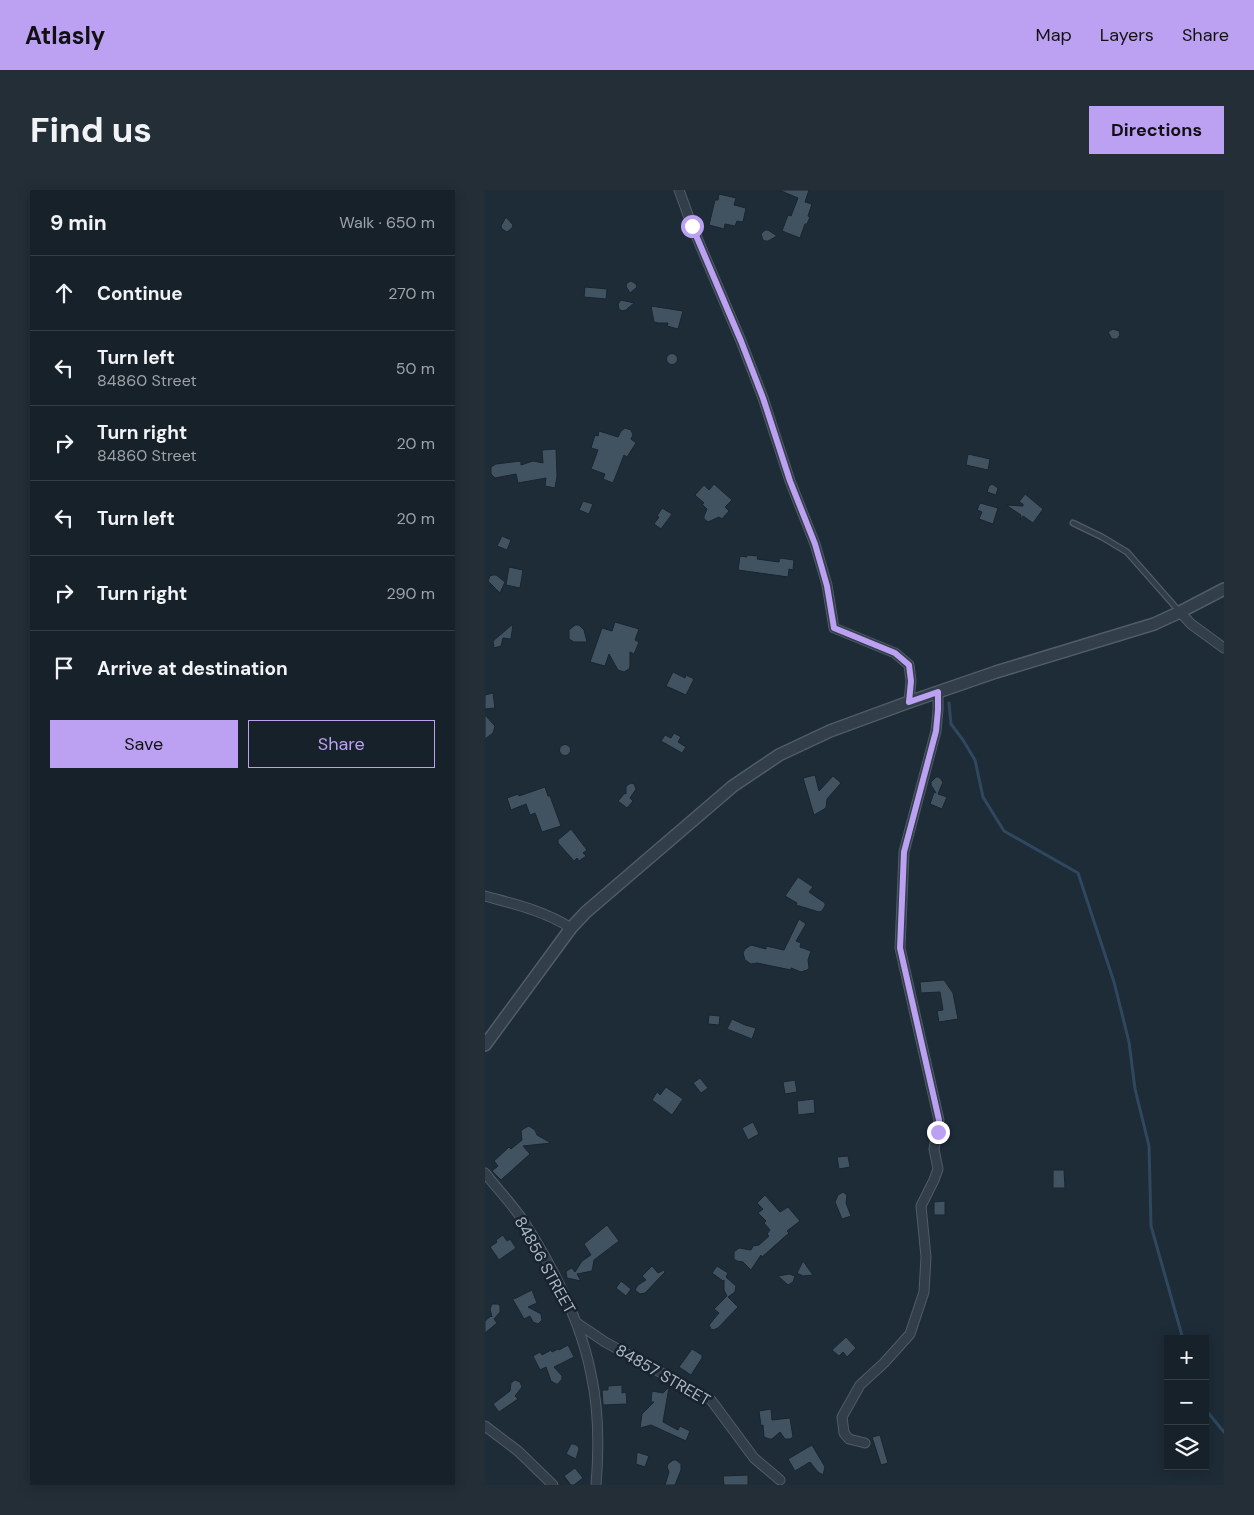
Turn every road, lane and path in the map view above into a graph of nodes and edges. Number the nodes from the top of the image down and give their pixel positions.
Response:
1 (679, 190) edge
2 (1073, 523) dead end
3 (1224, 589) edge
4 (1180, 612) junction
5 (1224, 648) edge
6 (938, 692) junction
7 (909, 702) junction
8 (485, 896) edge
9 (571, 928) junction
10 (485, 1045) edge
11 (485, 1174) edge
12 (577, 1323) junction
13 (485, 1426) edge
14 (865, 1443) dead end
15 (779, 1480) dead end
16 (553, 1485) edge
17 (596, 1485) edge

1 - 7 street
2 - 4 lane
3 - 4 street
4 - 5 street
4 - 6 street
6 - 7 street
6 - 14 street
7 - 9 street
8 - 9 street
9 - 10 street
11 - 12 street, 84856 STREET
12 - 15 street, 84857 STREET
12 - 17 street, 84856 STREET
13 - 16 street

